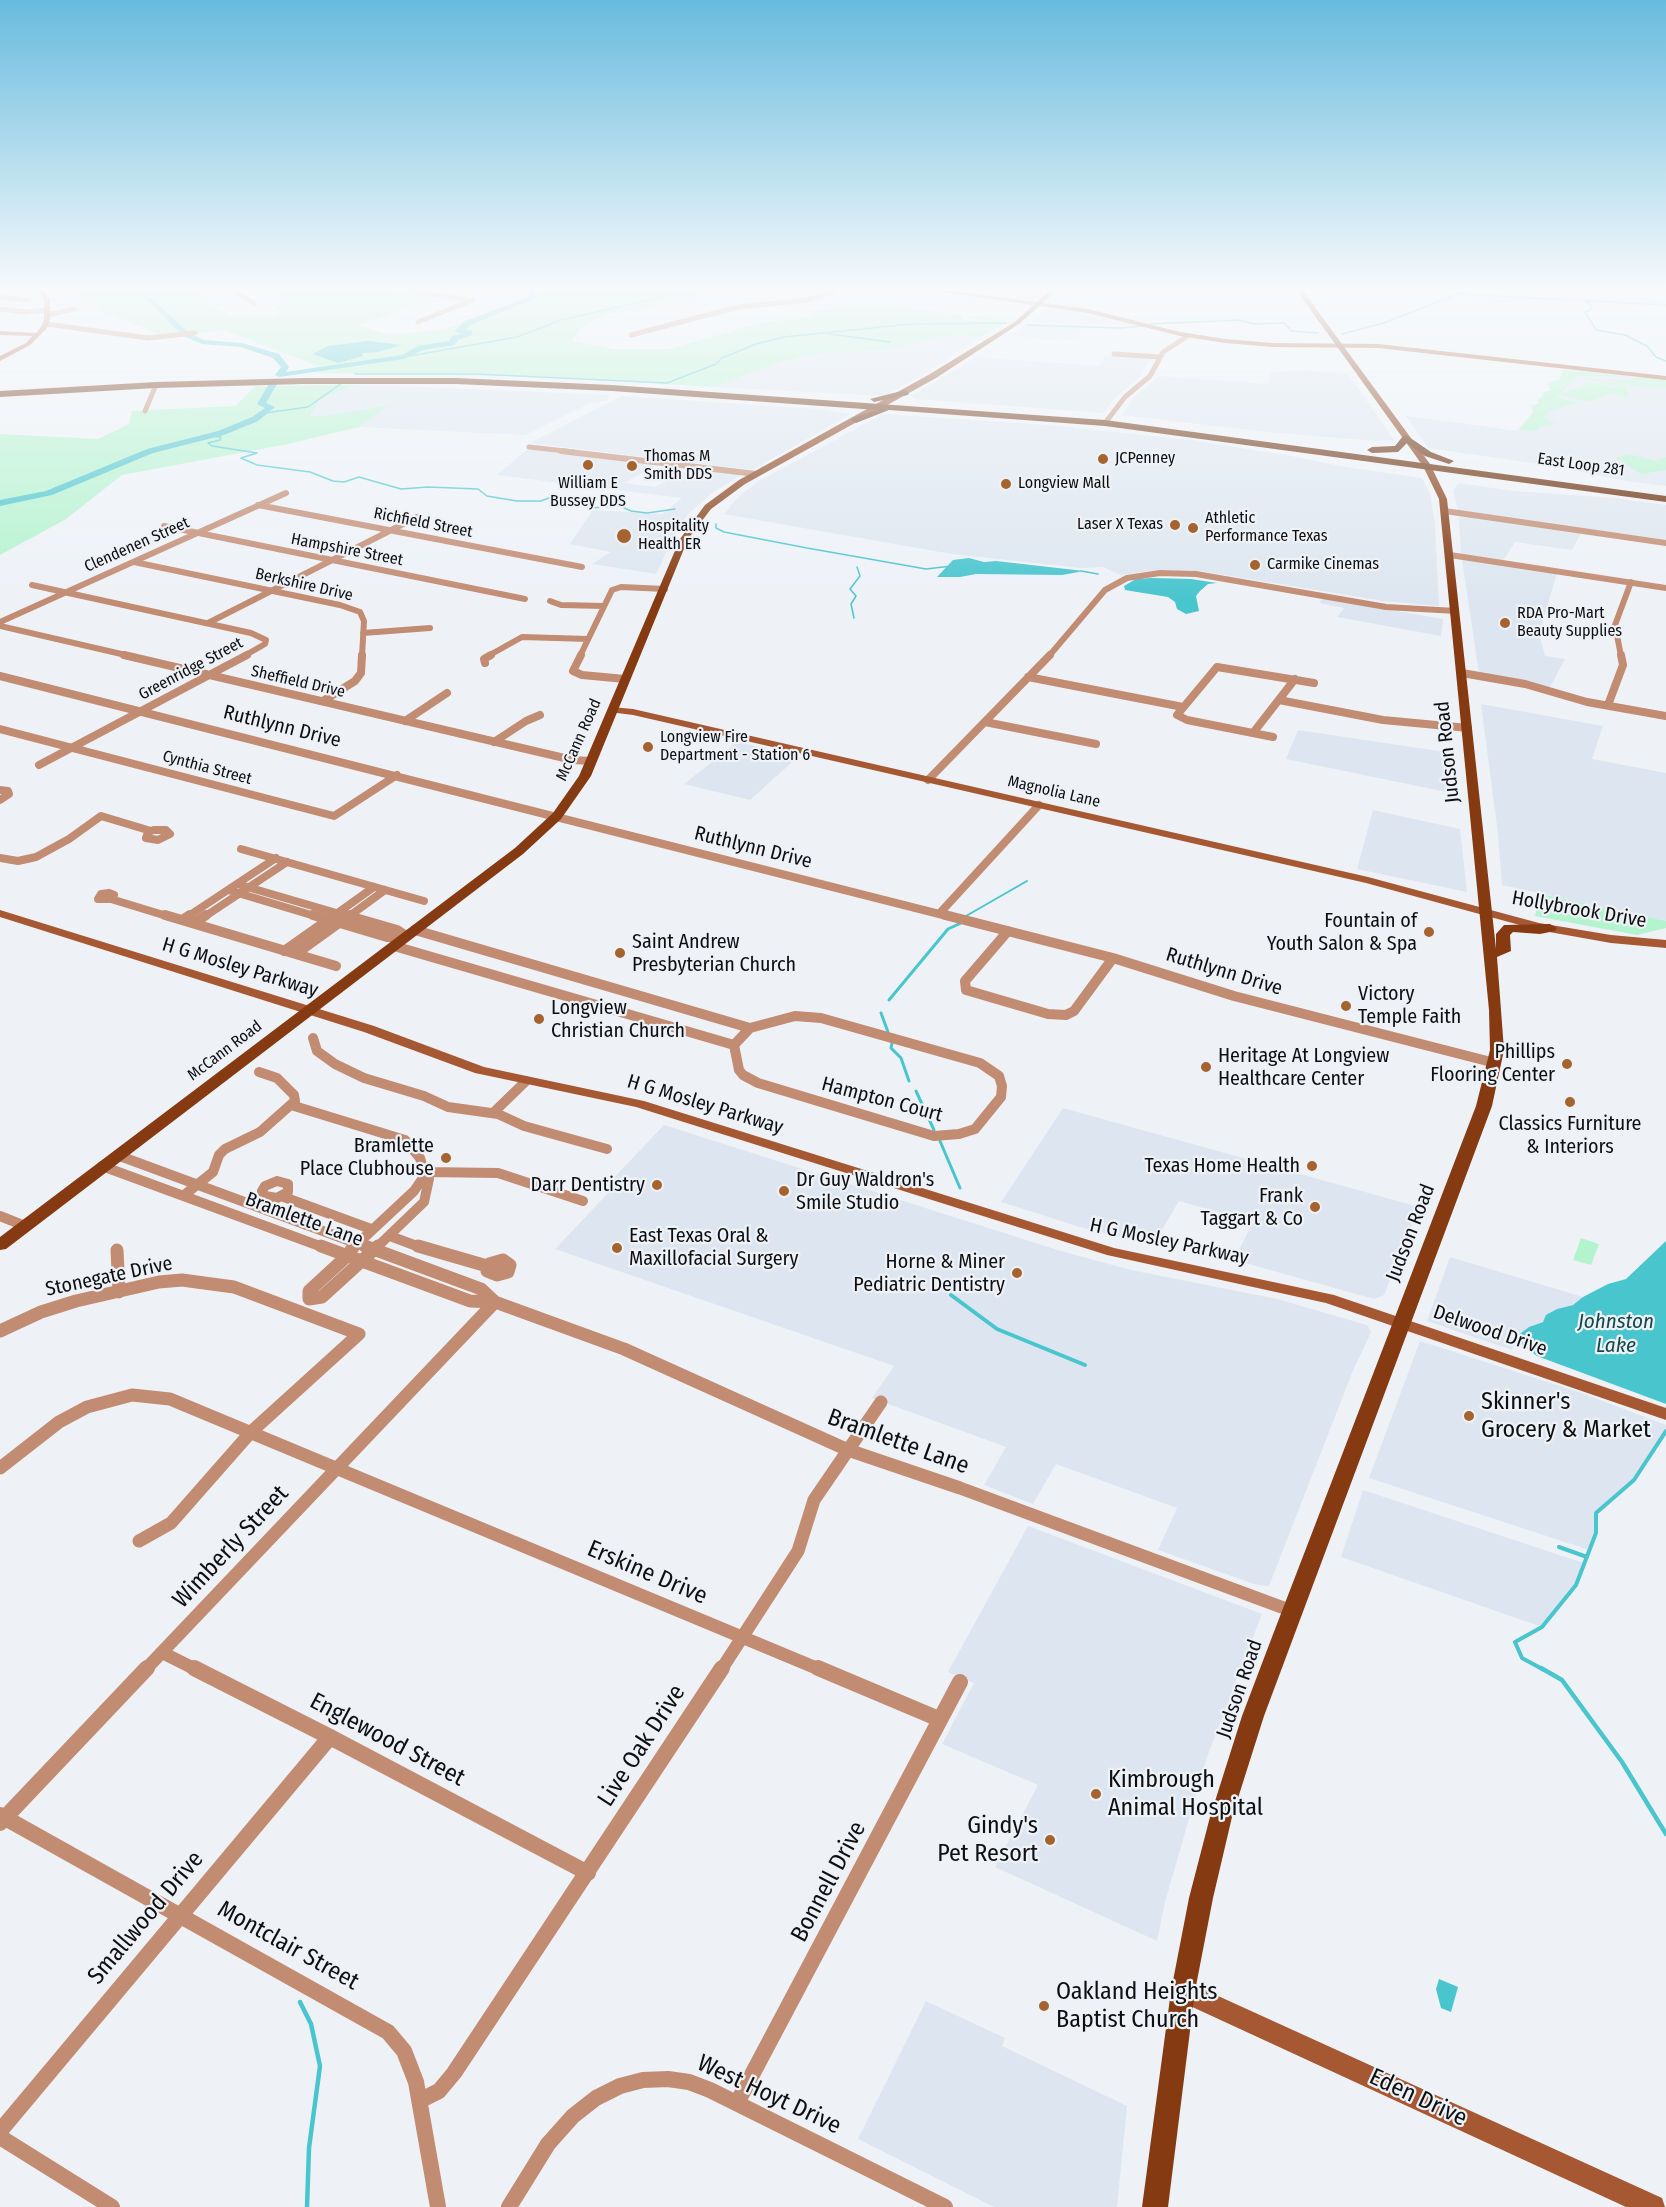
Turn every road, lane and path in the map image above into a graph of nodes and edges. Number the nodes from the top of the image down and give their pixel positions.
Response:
1 (152, 394) edge
2 (689, 394) edge
3 (723, 394) edge
4 (758, 394) edge
5 (902, 394) junction
6 (1128, 394) edge
7 (1374, 394) edge
8 (703, 395) junction
9 (847, 400) junction
10 (828, 403) junction
11 (884, 404) junction
12 (932, 407) junction
13 (145, 411) dead end
14 (867, 413) junction
15 (856, 420) junction
16 (1107, 421) junction
17 (1251, 435) junction
18 (1225, 438) junction
19 (1406, 438) junction
20 (529, 447) dead end
21 (1339, 447) junction
22 (1385, 460) junction
23 (1424, 462) junction
24 (1475, 469) junction
25 (756, 474) junction
26 (1436, 482) junction
27 (1648, 489) junction
28 (1598, 490) junction
29 (1666, 492) edge
30 (286, 493) dead end
31 (1666, 499) edge
32 (258, 505) junction
33 (1445, 511) junction
34 (417, 518) dead end
35 (164, 526) dead end
36 (391, 531) junction
37 (197, 533) junction
38 (1666, 543) edge
39 (1450, 555) junction
40 (332, 560) junction
41 (134, 561) junction
42 (582, 567) dead end
43 (1631, 582) junction
44 (32, 585) dead end
45 (1666, 588) edge
46 (664, 589) junction
47 (273, 591) junction
48 (66, 592) junction
49 (525, 599) dead end
50 (550, 601) dead end
51 (604, 606) junction
52 (1456, 611) junction
53 (0, 624) edge
54 (208, 624) junction
55 (430, 628) dead end
56 (363, 633) junction
57 (588, 639) junction
58 (485, 663) dead end
59 (1462, 673) junction
60 (209, 675) junction
61 (0, 676) edge
62 (1028, 677) junction
63 (626, 679) junction
64 (1295, 679) junction
65 (1314, 683) dead end
66 (447, 693) dead end
67 (1279, 700) junction
68 (323, 701) junction
69 (1608, 705) junction
70 (1183, 707) junction
71 (612, 710) junction
72 (142, 711) junction
73 (540, 715) dead end
74 (1666, 716) edge
75 (405, 720) junction
76 (985, 722) junction
77 (1468, 728) junction
78 (0, 729) edge
79 (1253, 733) junction
80 (1273, 737) dead end
81 (494, 742) junction
82 (1096, 744) dead end
83 (72, 748) junction
84 (591, 761) junction
85 (39, 765) dead end
86 (397, 774) junction
87 (928, 780) junction
88 (0, 790) edge
89 (0, 800) edge
90 (1039, 805) junction
91 (557, 816) junction
92 (151, 831) dead end
93 (241, 849) dead end
94 (0, 858) edge
95 (276, 858) junction
96 (287, 862) junction
97 (249, 887) junction
98 (374, 887) junction
99 (238, 889) junction
100 (385, 890) junction
101 (111, 899) dead end
102 (424, 901) dead end
103 (0, 913) edge
104 (1487, 913) junction
105 (939, 914) junction
106 (349, 916) junction
107 (338, 918) junction
108 (328, 919) junction
109 (182, 920) junction
110 (194, 923) junction
111 (374, 923) junction
112 (1550, 928) junction
113 (364, 930) junction
114 (1008, 931) junction
115 (410, 933) junction
116 (1666, 944) edge
117 (394, 946) junction
118 (284, 951) junction
119 (296, 954) junction
120 (1491, 955) junction
121 (1113, 958) junction
122 (336, 966) dead end
123 (309, 1010) junction
124 (750, 1028) junction
125 (313, 1038) dead end
126 (734, 1045) junction
127 (1495, 1063) junction
128 (259, 1072) dead end
129 (526, 1081) junction
130 (291, 1105) junction
131 (493, 1113) junction
132 (607, 1149) dead end
133 (117, 1155) junction
134 (102, 1166) junction
135 (425, 1174) junction
136 (197, 1185) junction
137 (183, 1196) junction
138 (281, 1196) dead end
139 (583, 1201) dead end
140 (0, 1216) edge
141 (25, 1226) junction
142 (371, 1229) junction
143 (390, 1236) junction
144 (356, 1243) junction
145 (0, 1245) edge
146 (117, 1250) dead end
147 (376, 1250) junction
148 (347, 1256) junction
149 (361, 1262) junction
150 (487, 1266) dead end
151 (119, 1292) junction
152 (309, 1299) junction
153 (495, 1302) junction
154 (297, 1310) junction
155 (1402, 1322) junction
156 (0, 1331) edge
157 (881, 1402) dead end
158 (1666, 1414) edge
159 (251, 1432) junction
160 (848, 1450) junction
161 (0, 1468) edge
162 (337, 1468) junction
163 (139, 1540) dead end
164 (1292, 1611) junction
165 (742, 1637) junction
166 (163, 1653) junction
167 (960, 1682) dead end
168 (939, 1719) junction
169 (330, 1737) junction
170 (2, 1818) edge
171 (588, 1873) junction
172 (181, 1914) junction
173 (1183, 1991) junction
174 (421, 2100) junction
175 (737, 2103) junction
176 (0, 2131) edge
177 (0, 2137) edge
178 (112, 2207) edge
179 (438, 2207) edge
180 (509, 2207) edge
181 (945, 2207) edge
182 (1155, 2207) edge
183 (1653, 2207) edge

1 - 13 street
2 - 8 highway
3 - 8 highway
4 - 9 highway
5 - 9 highway
5 - 11 main road, McCann Road
5 - 12 highway
6 - 16 street
7 - 19 main road, Judson Road
8 - 10 highway
9 - 11 highway
10 - 11 highway
10 - 14 highway
11 - 12 highway
11 - 14 main road, McCann Road
12 - 15 highway
12 - 16 highway
14 - 15 main road, McCann Road
15 - 25 main road, McCann Road
16 - 17 highway
16 - 18 highway
17 - 18 highway
17 - 21 highway
18 - 22 highway
19 - 21 highway
19 - 23 main road, Judson Road
19 - 24 highway
20 - 25 street
21 - 23 highway
22 - 23 highway
22 - 26 highway
23 - 24 highway, East Loop 281
23 - 26 main road, Judson Road
24 - 26 highway
24 - 27 highway, East Loop 281
24 - 28 highway, East Loop 281
25 - 46 main road, McCann Road
26 - 33 main road, Judson Road
27 - 28 highway
27 - 29 highway, East Loop 281
28 - 31 highway, East Loop 281
30 - 32 street, Clendenen Street
32 - 36 street, Richfield Street
32 - 37 street, Clendenen Street
33 - 38 street
33 - 39 main road, Judson Road
34 - 36 street
35 - 37 street, Hampshire Street
36 - 40 street
36 - 42 street, Richfield Street
37 - 40 street, Hampshire Street
37 - 41 street, Clendenen Street
39 - 43 street
39 - 52 main road, Judson Road
40 - 47 street
40 - 49 street, Hampshire Street
41 - 47 street, Berkshire Drive
41 - 48 street, Clendenen Street
43 - 45 street
43 - 69 street
44 - 48 street, Greenridge Street
46 - 51 street
46 - 63 main road, McCann Road
47 - 54 street
47 - 56 street, Berkshire Drive
48 - 53 street, Clendenen Street
48 - 54 street, Greenridge Street
50 - 51 street
51 - 57 street
52 - 59 main road, Judson Road
52 - 62 street
53 - 60 street, Sheffield Drive
54 - 60 street, Greenridge Street
55 - 56 street
56 - 68 street, Berkshire Drive
57 - 58 street
57 - 63 street
59 - 69 street
59 - 77 main road, Judson Road
60 - 68 street, Sheffield Drive
60 - 72 street, Greenridge Street
61 - 72 street, Ruthlynn Drive
62 - 70 street
62 - 76 street
63 - 71 main road, McCann Road
64 - 65 street
64 - 67 street
64 - 70 street
66 - 75 street
67 - 77 street
67 - 79 street
68 - 75 street, Sheffield Drive
69 - 74 street
70 - 79 street
71 - 84 main road, McCann Road
71 - 87 main road, Magnolia Lane
72 - 83 street, Greenridge Street
72 - 86 street, Ruthlynn Drive
73 - 81 street
75 - 81 street, Sheffield Drive
76 - 82 street
76 - 87 street
77 - 104 main road, Judson Road
78 - 83 street, Cynthia Street
79 - 80 street
81 - 84 street, Sheffield Drive
83 - 85 street, Greenridge Street
83 - 86 street, Cynthia Street
84 - 91 main road, McCann Road
86 - 91 street, Ruthlynn Drive
87 - 90 main road, Magnolia Lane
88 - 89 street
90 - 104 main road, Magnolia Lane
90 - 105 street
91 - 105 street, Ruthlynn Drive
91 - 115 main road, McCann Road
92 - 94 street
93 - 95 street
95 - 96 street
95 - 99 street
96 - 97 street
96 - 98 street
97 - 99 street
97 - 107 street
98 - 100 street
98 - 107 street
99 - 108 street
99 - 109 street
99 - 110 street
100 - 102 street
100 - 106 street
101 - 109 street
103 - 123 main road, H G Mosley Parkway
104 - 112 main road, Hollybrook Drive
104 - 120 main road, Judson Road
105 - 114 street, Ruthlynn Drive
106 - 107 street
106 - 111 street
107 - 108 street
107 - 113 street
107 - 119 street
108 - 118 street
109 - 110 street
110 - 118 street
111 - 113 street
111 - 115 street
112 - 116 main road, Hollybrook Drive
112 - 120 main road
113 - 115 street
114 - 121 street, Ruthlynn Drive
114 - 121 street
115 - 117 main road, McCann Road
115 - 124 street
117 - 123 main road, McCann Road
117 - 126 street
118 - 119 street
119 - 122 street
120 - 127 main road, Judson Road
121 - 127 street, Ruthlynn Drive
123 - 129 main road, H G Mosley Parkway
123 - 133 main road, McCann Road
124 - 126 street
124 - 126 street, Hampton Court
125 - 131 street
127 - 155 main road, Judson Road
128 - 130 street
129 - 131 street
129 - 155 main road, H G Mosley Parkway
130 - 135 street
130 - 136 street
131 - 132 street
133 - 134 main road, McCann Road
133 - 136 street, Bramlette Lane
134 - 137 street, Bramlette Lane
134 - 141 main road, McCann Road
135 - 139 street
135 - 142 street
135 - 143 street
136 - 137 street
136 - 144 street, Bramlette Lane
137 - 148 street, Bramlette Lane
138 - 142 street
140 - 141 street
141 - 145 main road, McCann Road
142 - 144 street
143 - 147 street
143 - 150 street
144 - 147 street, Bramlette Lane
144 - 148 street
146 - 151 street
147 - 149 street
147 - 153 street, Bramlette Lane
148 - 149 street, Bramlette Lane
148 - 152 street
149 - 152 street
149 - 153 street, Bramlette Lane
151 - 154 street, Stonegate Drive
151 - 156 street, Stonegate Drive
152 - 154 street
153 - 160 street, Bramlette Lane
153 - 162 street, Wimberly Street
154 - 159 street, Stonegate Drive
155 - 158 main road, Delwood Drive
155 - 164 main road, Judson Road
157 - 160 street, Live Oak Drive
159 - 161 street
159 - 162 street
159 - 163 street
160 - 164 street, Bramlette Lane
160 - 165 street, Live Oak Drive
162 - 165 street, Erskine Drive
162 - 166 street, Wimberly Street
164 - 173 main road, Judson Road
165 - 168 street, Erskine Drive
165 - 171 street, Live Oak Drive
166 - 169 street, Englewood Street
166 - 170 street, Wimberly Street
167 - 168 street, Bonnell Drive
168 - 175 street, Bonnell Drive
169 - 171 street, Englewood Street
169 - 172 street, Smallwood Drive
170 - 172 street, Montclair Street
171 - 174 street, Live Oak Drive
172 - 174 street, Montclair Street
172 - 176 street, Smallwood Drive
173 - 182 main road, Judson Road
173 - 183 main road, Eden Drive
174 - 179 street, Montclair Street
175 - 180 street, West Hoyt Drive
175 - 181 street, West Hoyt Drive
177 - 178 street

